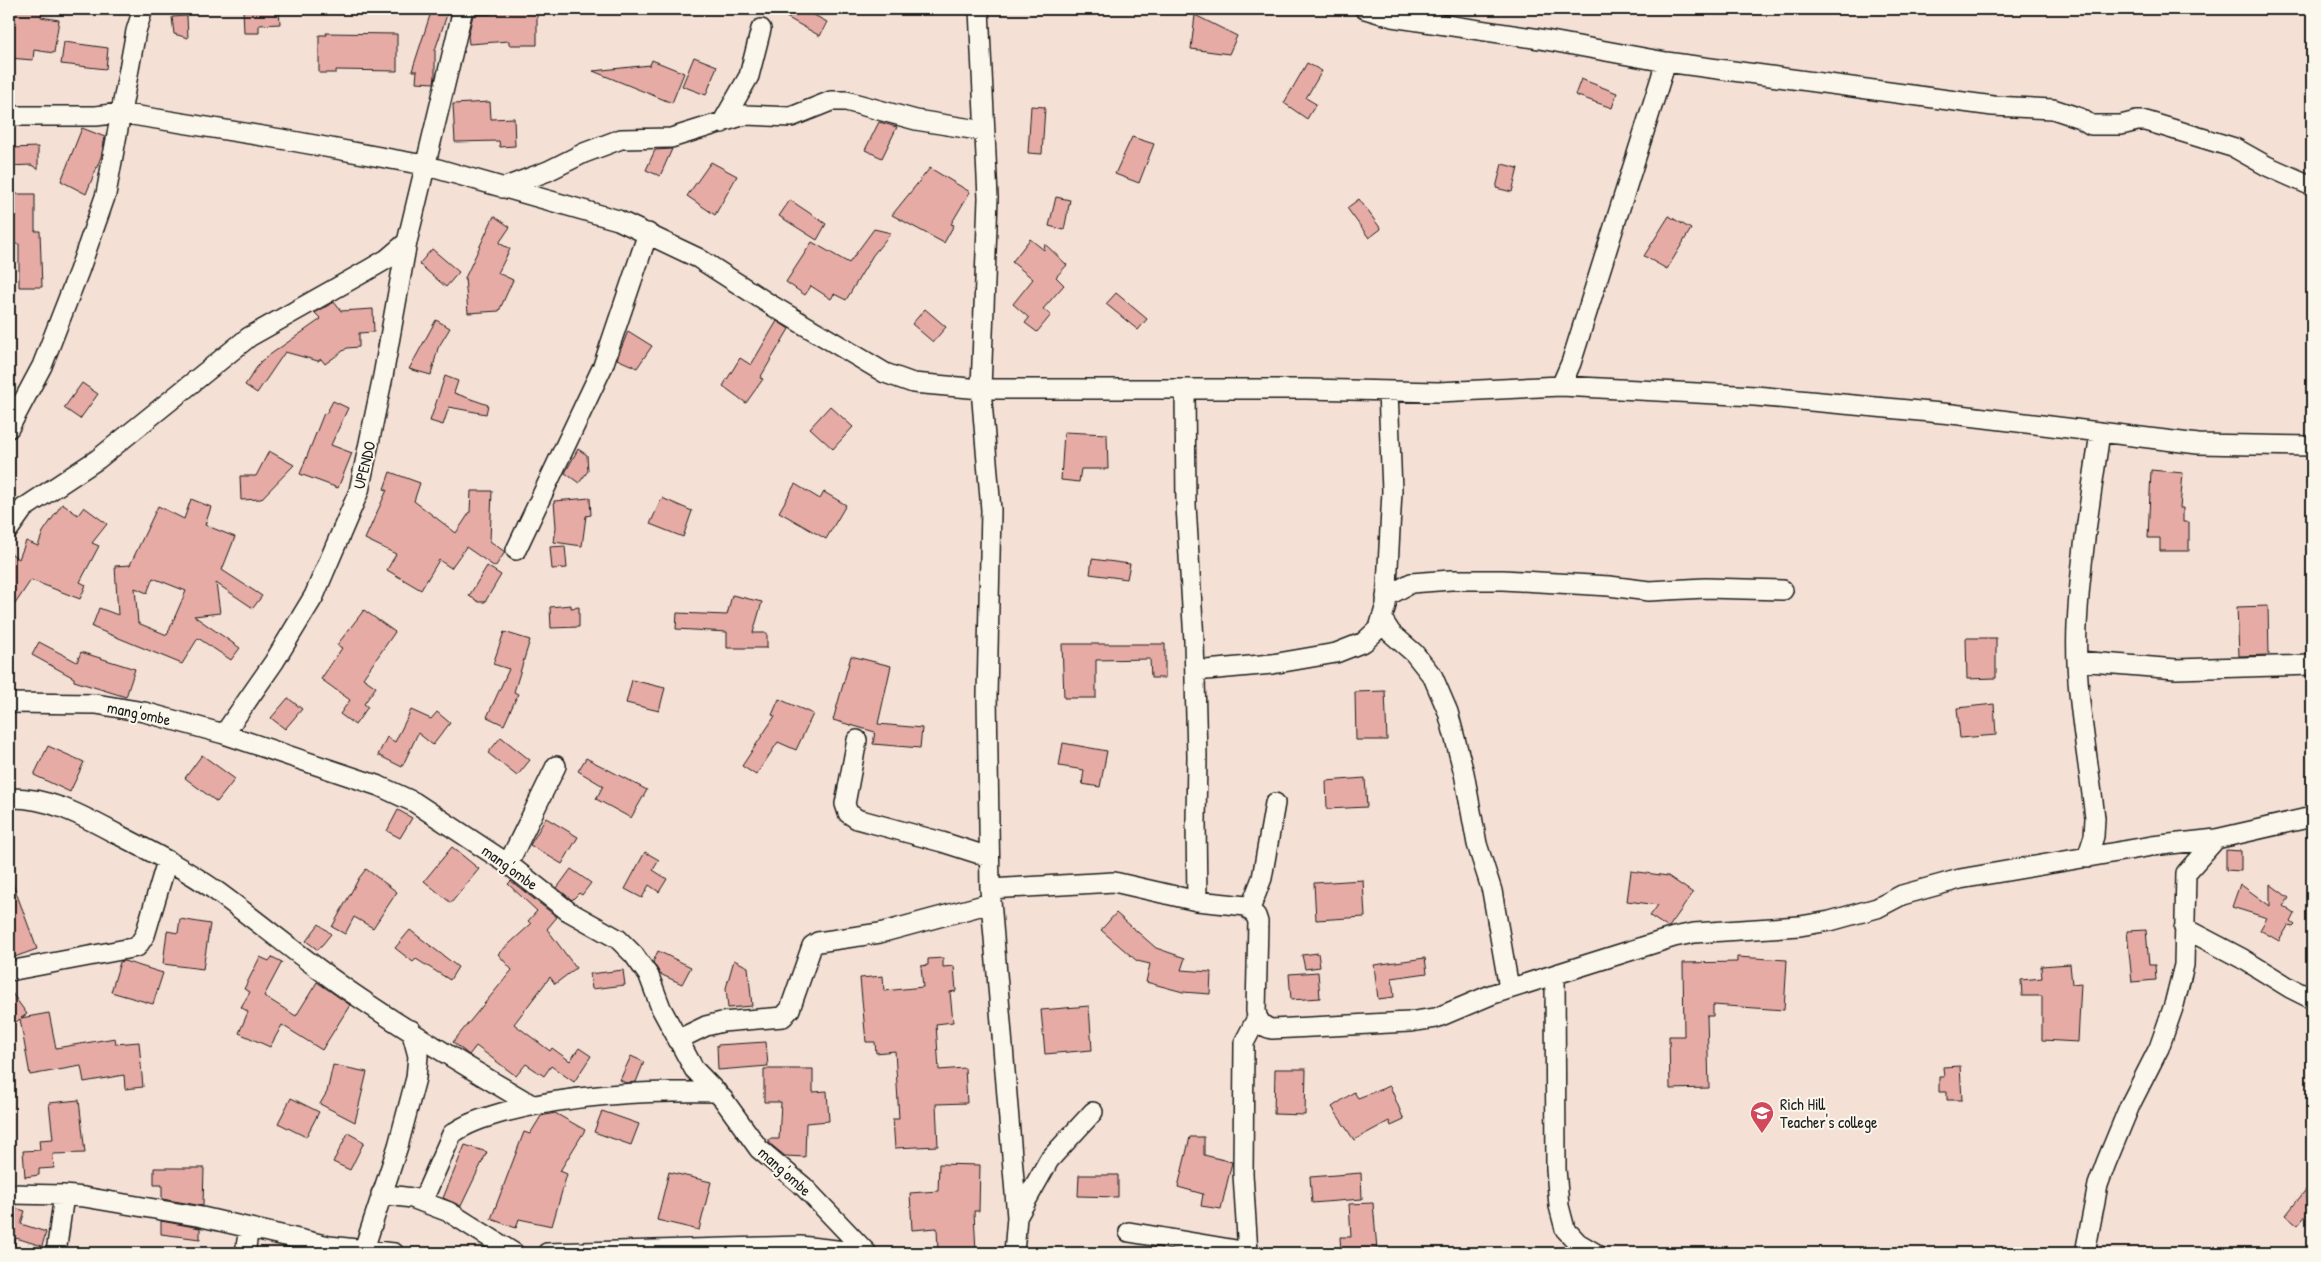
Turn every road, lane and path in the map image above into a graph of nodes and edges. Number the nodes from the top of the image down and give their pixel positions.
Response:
1 (143, 9) edge
2 (463, 9) edge
3 (979, 9) edge
4 (1365, 9) edge
5 (1410, 14) edge
6 (761, 29) dead end
7 (1666, 62) junction
8 (120, 113) junction
9 (9, 116) edge
10 (722, 124) junction
11 (984, 131) junction
12 (424, 165) junction
13 (2312, 186) edge
14 (503, 188) junction
15 (648, 234) junction
16 (406, 242) junction
17 (1561, 386) junction
18 (981, 389) junction
19 (1185, 389) junction
20 (1388, 391) junction
21 (9, 428) edge
22 (2100, 433) junction
23 (2312, 446) edge
24 (9, 529) edge
25 (516, 550) dead end
26 (1783, 590) dead end
27 (1386, 597) junction
28 (1382, 620) junction
29 (2078, 661) junction
30 (2312, 665) edge
31 (1195, 672) junction
32 (9, 703) edge
33 (224, 734) junction
34 (856, 740) dead end
35 (556, 766) dead end
36 (11, 799) edge
37 (1274, 803) dead end
38 (2312, 817) edge
39 (2216, 839) junction
40 (989, 858) junction
41 (2087, 858) junction
42 (167, 861) junction
43 (508, 864) junction
44 (990, 896) junction
45 (1197, 901) junction
46 (1250, 909) junction
47 (2184, 928) junction
48 (9, 971) edge
49 (1555, 975) junction
50 (1509, 988) junction
51 (2312, 999) edge
52 (1257, 1018) junction
53 (411, 1030) junction
54 (677, 1040) junction
55 (717, 1092) junction
56 (532, 1105) junction
57 (1093, 1112) dead end
58 (9, 1194) edge
59 (381, 1194) junction
60 (64, 1195) junction
61 (422, 1202) junction
62 (1017, 1217) junction
63 (249, 1228) junction
64 (1129, 1232) dead end
65 (364, 1249) junction
66 (776, 1250) edge
67 (56, 1253) edge
68 (245, 1253) edge
69 (394, 1253) edge
70 (514, 1253) edge
71 (546, 1253) edge
72 (863, 1253) edge
73 (867, 1253) edge
74 (1014, 1253) edge
75 (1248, 1253) edge
76 (1595, 1253) edge
77 (2084, 1253) edge

1 - 8 street
2 - 12 street, UPENDO
3 - 11 street
4 - 5 street
5 - 7 street
6 - 10 street
7 - 13 street
7 - 17 street
8 - 9 street
8 - 12 street
8 - 21 street
10 - 11 street
10 - 14 street
11 - 18 street
12 - 14 street
12 - 16 street, UPENDO
14 - 15 street
15 - 18 street
15 - 25 street
16 - 24 street
16 - 33 street, UPENDO
17 - 20 street
17 - 22 street
18 - 19 street
18 - 40 street
19 - 20 street
19 - 31 street
20 - 27 street
22 - 23 street
22 - 29 street
26 - 27 street
27 - 28 street
28 - 31 street
28 - 50 street
29 - 30 street
29 - 41 street
31 - 45 street
32 - 33 street, mang'ombe
33 - 43 street, mang'ombe
34 - 40 street
35 - 43 street
36 - 42 street
37 - 46 street
38 - 39 street
39 - 41 street
39 - 47 street
40 - 44 street
41 - 49 street
42 - 48 street
42 - 53 street
43 - 54 street, mang'ombe
44 - 45 street
44 - 54 street
44 - 62 street
45 - 46 street
46 - 52 street
47 - 51 street
47 - 77 street
49 - 50 street
49 - 76 street
50 - 52 street
52 - 75 street
53 - 56 street
53 - 59 street
54 - 55 street, mang'ombe
55 - 56 street
55 - 73 street, mang'ombe
56 - 61 street
57 - 62 street
58 - 60 street
59 - 61 street
59 - 65 street
60 - 63 street
60 - 67 street
61 - 70 street
62 - 74 street
63 - 65 street
63 - 68 street
64 - 75 street
65 - 69 street
66 - 71 street
66 - 72 street

